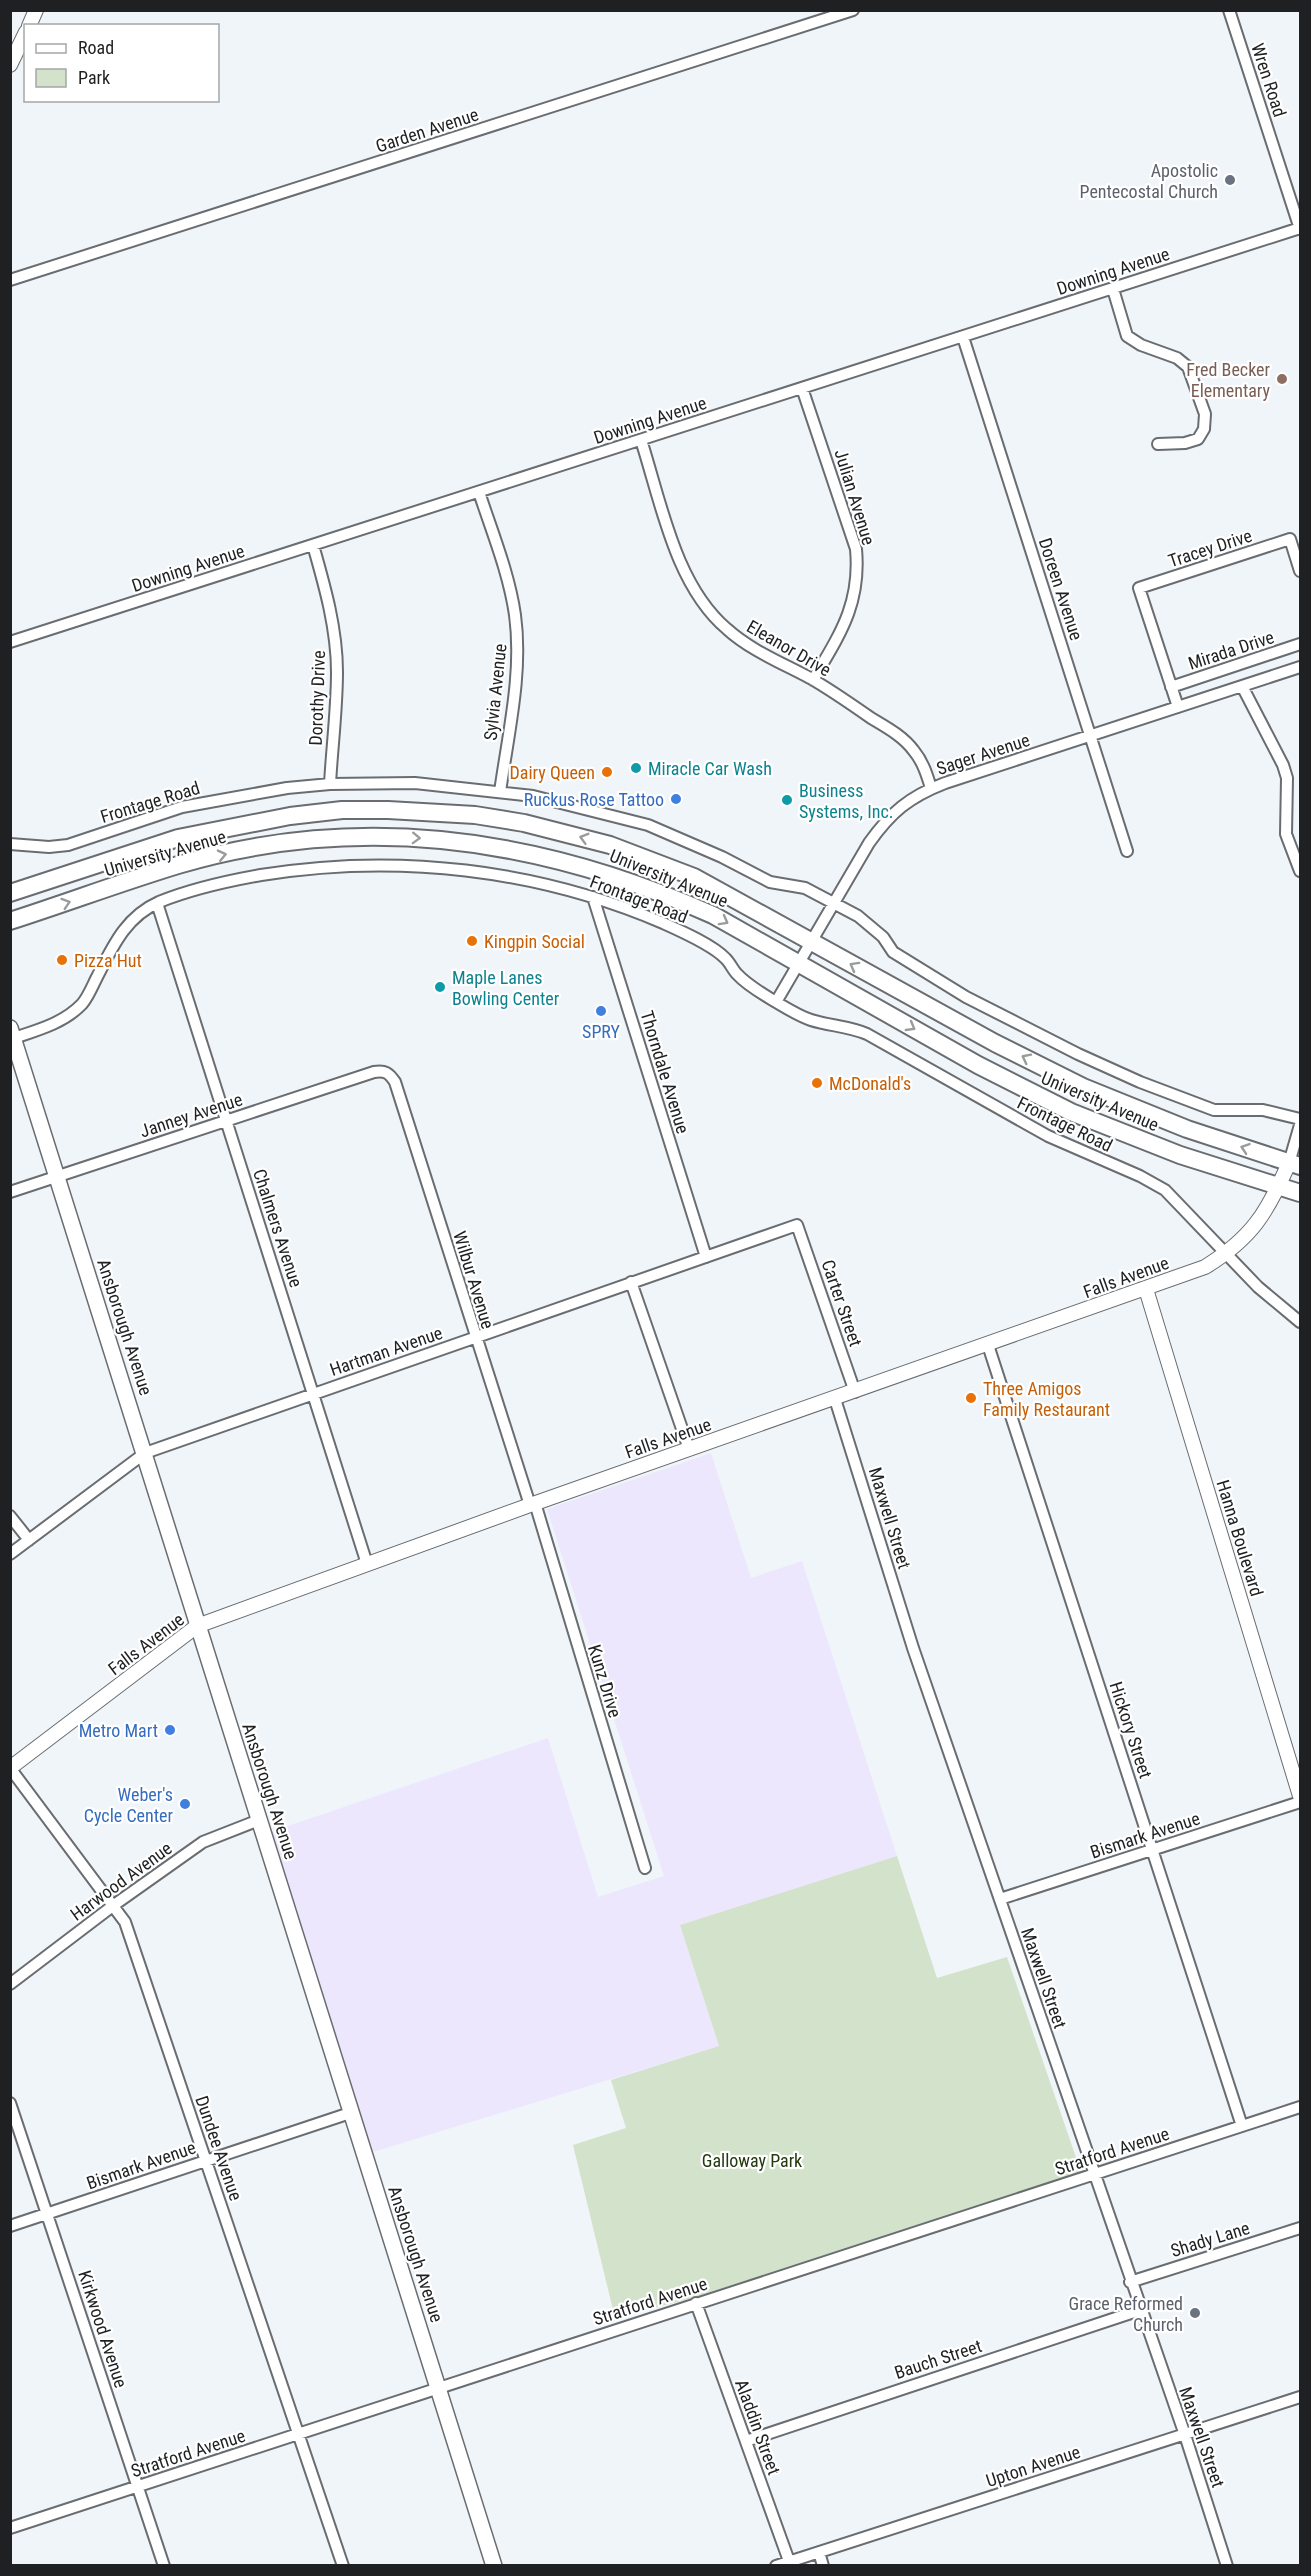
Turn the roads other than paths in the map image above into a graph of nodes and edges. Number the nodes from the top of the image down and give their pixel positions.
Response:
1 (36, 10) edge
2 (853, 10) edge
3 (1228, 10) edge
4 (30, 24) edge
5 (19, 37) edge
6 (10, 65) edge
7 (1300, 228) edge
8 (10, 280) edge
9 (1113, 289) junction
10 (963, 337) junction
11 (802, 388) junction
12 (641, 440) junction
13 (1158, 444) dead end
14 (479, 492) junction
15 (313, 545) junction
16 (1300, 572) edge
17 (10, 642) edge
18 (1300, 644) edge
19 (1300, 667) edge
20 (813, 680) junction
21 (1242, 686) junction
22 (1172, 687) junction
23 (1178, 707) junction
24 (1090, 736) junction
25 (330, 784) junction
26 (931, 789) junction
27 (500, 792) junction
28 (10, 844) edge
29 (1126, 851) dead end
30 (1300, 871) edge
31 (10, 893) edge
32 (593, 897) junction
33 (157, 903) junction
34 (835, 903) junction
35 (10, 921) edge
36 (809, 942) junction
37 (798, 962) junction
38 (776, 1002) junction
39 (12, 1033) edge
40 (382, 1071) joint
41 (1300, 1119) edge
42 (226, 1121) junction
43 (1300, 1125) edge
44 (1295, 1164) edge
45 (57, 1177) junction
46 (1278, 1187) junction
47 (10, 1192) edge
48 (1300, 1193) edge
49 (797, 1225) joint
50 (1225, 1255) junction
51 (706, 1257) junction
52 (631, 1282) junction
53 (1146, 1289) junction
54 (1300, 1323) edge
55 (475, 1337) junction
56 (988, 1345) junction
57 (855, 1392) junction
58 (313, 1394) junction
59 (836, 1399) junction
60 (689, 1449) junction
61 (145, 1453) junction
62 (532, 1504) junction
63 (10, 1516) edge
64 (29, 1540) junction
65 (10, 1554) edge
66 (367, 1564) junction
67 (197, 1626) junction
68 (10, 1768) edge
69 (1300, 1796) edge
70 (1300, 1802) edge
71 (259, 1820) junction
72 (1152, 1850) junction
73 (645, 1868) dead end
74 (1000, 1899) junction
75 (114, 1905) junction
76 (10, 1984) edge
77 (10, 2103) edge
78 (1300, 2107) edge
79 (350, 2114) junction
80 (1242, 2126) junction
81 (206, 2160) junction
82 (1093, 2175) junction
83 (47, 2214) junction
84 (10, 2226) edge
85 (1300, 2228) edge
86 (1130, 2282) junction
87 (696, 2303) junction
88 (1140, 2310) junction
89 (438, 2388) junction
90 (1300, 2397) edge
91 (298, 2434) junction
92 (1185, 2434) junction
93 (746, 2441) junction
94 (137, 2487) junction
95 (10, 2528) edge
96 (819, 2552) junction
97 (789, 2561) junction
98 (164, 2565) edge
99 (343, 2565) edge
100 (494, 2565) edge
101 (776, 2565) edge
102 (823, 2565) edge
103 (1227, 2565) edge

1 - 4 street
2 - 8 street, Garden Avenue
3 - 7 street, Wren Road
5 - 6 street
7 - 9 street, Downing Avenue
9 - 10 street, Downing Avenue
9 - 13 street
10 - 11 street, Downing Avenue
10 - 24 street, Doreen Avenue
11 - 12 street, Downing Avenue
11 - 20 street, Julian Avenue
12 - 14 street, Downing Avenue
12 - 20 street, Eleanor Drive
14 - 15 street, Downing Avenue
14 - 27 street, Sylvia Avenue
15 - 17 street, Downing Avenue
15 - 25 street, Dorothy Drive
16 - 22 street, Tracey Drive
18 - 22 street, Mirada Drive
19 - 21 street, Sager Avenue
20 - 26 street, Eleanor Drive
21 - 23 street, Sager Avenue
21 - 30 street
22 - 23 street
23 - 24 street, Sager Avenue
24 - 26 street, Sager Avenue
24 - 29 street, Doreen Avenue
25 - 27 street, Frontage Road
25 - 28 street, Frontage Road
26 - 34 street, Sager Avenue
27 - 34 street, Frontage Road
36 -> 31 main road, University Avenue
32 - 33 street, Frontage Road
32 - 38 street, Frontage Road
32 - 51 street, Thorndale Avenue
33 - 39 street, Frontage Road
33 - 42 street, Chalmers Avenue
34 - 36 street, Sager Avenue
34 - 41 street, Frontage Road
35 -> 37 main road, University Avenue
36 - 37 street, Sager Avenue
44 -> 36 main road, University Avenue
37 - 38 street, Sager Avenue
37 -> 46 main road, University Avenue
38 - 50 street, Frontage Road
39 - 45 main road, Ansborough Avenue
40 - 42 street, Janney Avenue
40 - 55 street, Wilbur Avenue
42 - 45 street, Janney Avenue
42 - 58 street, Chalmers Avenue
43 - 44 street, Falls Avenue
44 - 46 street, Falls Avenue
45 - 47 street, Janney Avenue
45 - 61 main road, Ansborough Avenue
46 - 48 main road, University Avenue
46 - 50 street, Falls Avenue
49 - 51 street, Hartman Avenue
49 - 57 street, Carter Street
50 - 53 street, Falls Avenue
50 - 54 street, Frontage Road
51 - 52 street, Hartman Avenue
52 - 55 street, Hartman Avenue
52 - 60 street
53 - 56 street, Falls Avenue
53 - 69 street, Hanna Boulevard
55 - 58 street, Hartman Avenue
55 - 62 street, Wilbur Avenue
56 - 57 street, Falls Avenue
56 - 72 street, Hickory Street
57 - 59 street, Falls Avenue
58 - 61 street, Hartman Avenue
58 - 66 street, Chalmers Avenue
59 - 60 street, Falls Avenue
59 - 74 street, Maxwell Street
60 - 62 street, Falls Avenue
61 - 64 street, Hartman Avenue
61 - 67 main road, Ansborough Avenue
62 - 66 street, Falls Avenue
62 - 73 street, Kunz Drive
63 - 64 street
64 - 65 street, Hartman Avenue
66 - 67 street, Falls Avenue
67 - 68 street, Falls Avenue
67 - 71 main road, Ansborough Avenue
68 - 75 street, Dundee Avenue
70 - 72 street, Bismark Avenue
71 - 75 street, Harwood Avenue
71 - 79 main road, Ansborough Avenue
72 - 74 street, Bismark Avenue
72 - 80 street, Hickory Street
74 - 82 street, Maxwell Street
75 - 76 street, Harwood Avenue
75 - 81 street, Dundee Avenue
77 - 83 street, Kirkwood Avenue
78 - 80 street, Stratford Avenue
79 - 81 street, Bismark Avenue
79 - 89 main road, Ansborough Avenue
80 - 82 street, Stratford Avenue
81 - 83 street, Bismark Avenue
81 - 91 street, Dundee Avenue
82 - 86 street, Maxwell Street
82 - 87 street, Stratford Avenue
83 - 84 street, Bismark Avenue
83 - 94 street, Kirkwood Avenue
85 - 86 street, Shady Lane
86 - 88 street, Maxwell Street
87 - 89 street, Stratford Avenue
87 - 93 street, Aladdin Street
88 - 92 street, Maxwell Street
88 - 93 street, Bauch Street
89 - 91 street, Stratford Avenue
89 - 100 main road, Ansborough Avenue
90 - 92 street, Upton Avenue
91 - 94 street, Stratford Avenue
91 - 99 street, Dundee Avenue
92 - 96 street, Upton Avenue
92 - 103 street, Maxwell Street
93 - 97 street, Aladdin Street
94 - 95 street, Stratford Avenue
94 - 98 street, Kirkwood Avenue
96 - 97 street, Upton Avenue
96 - 102 street
97 - 101 street, Upton Avenue

